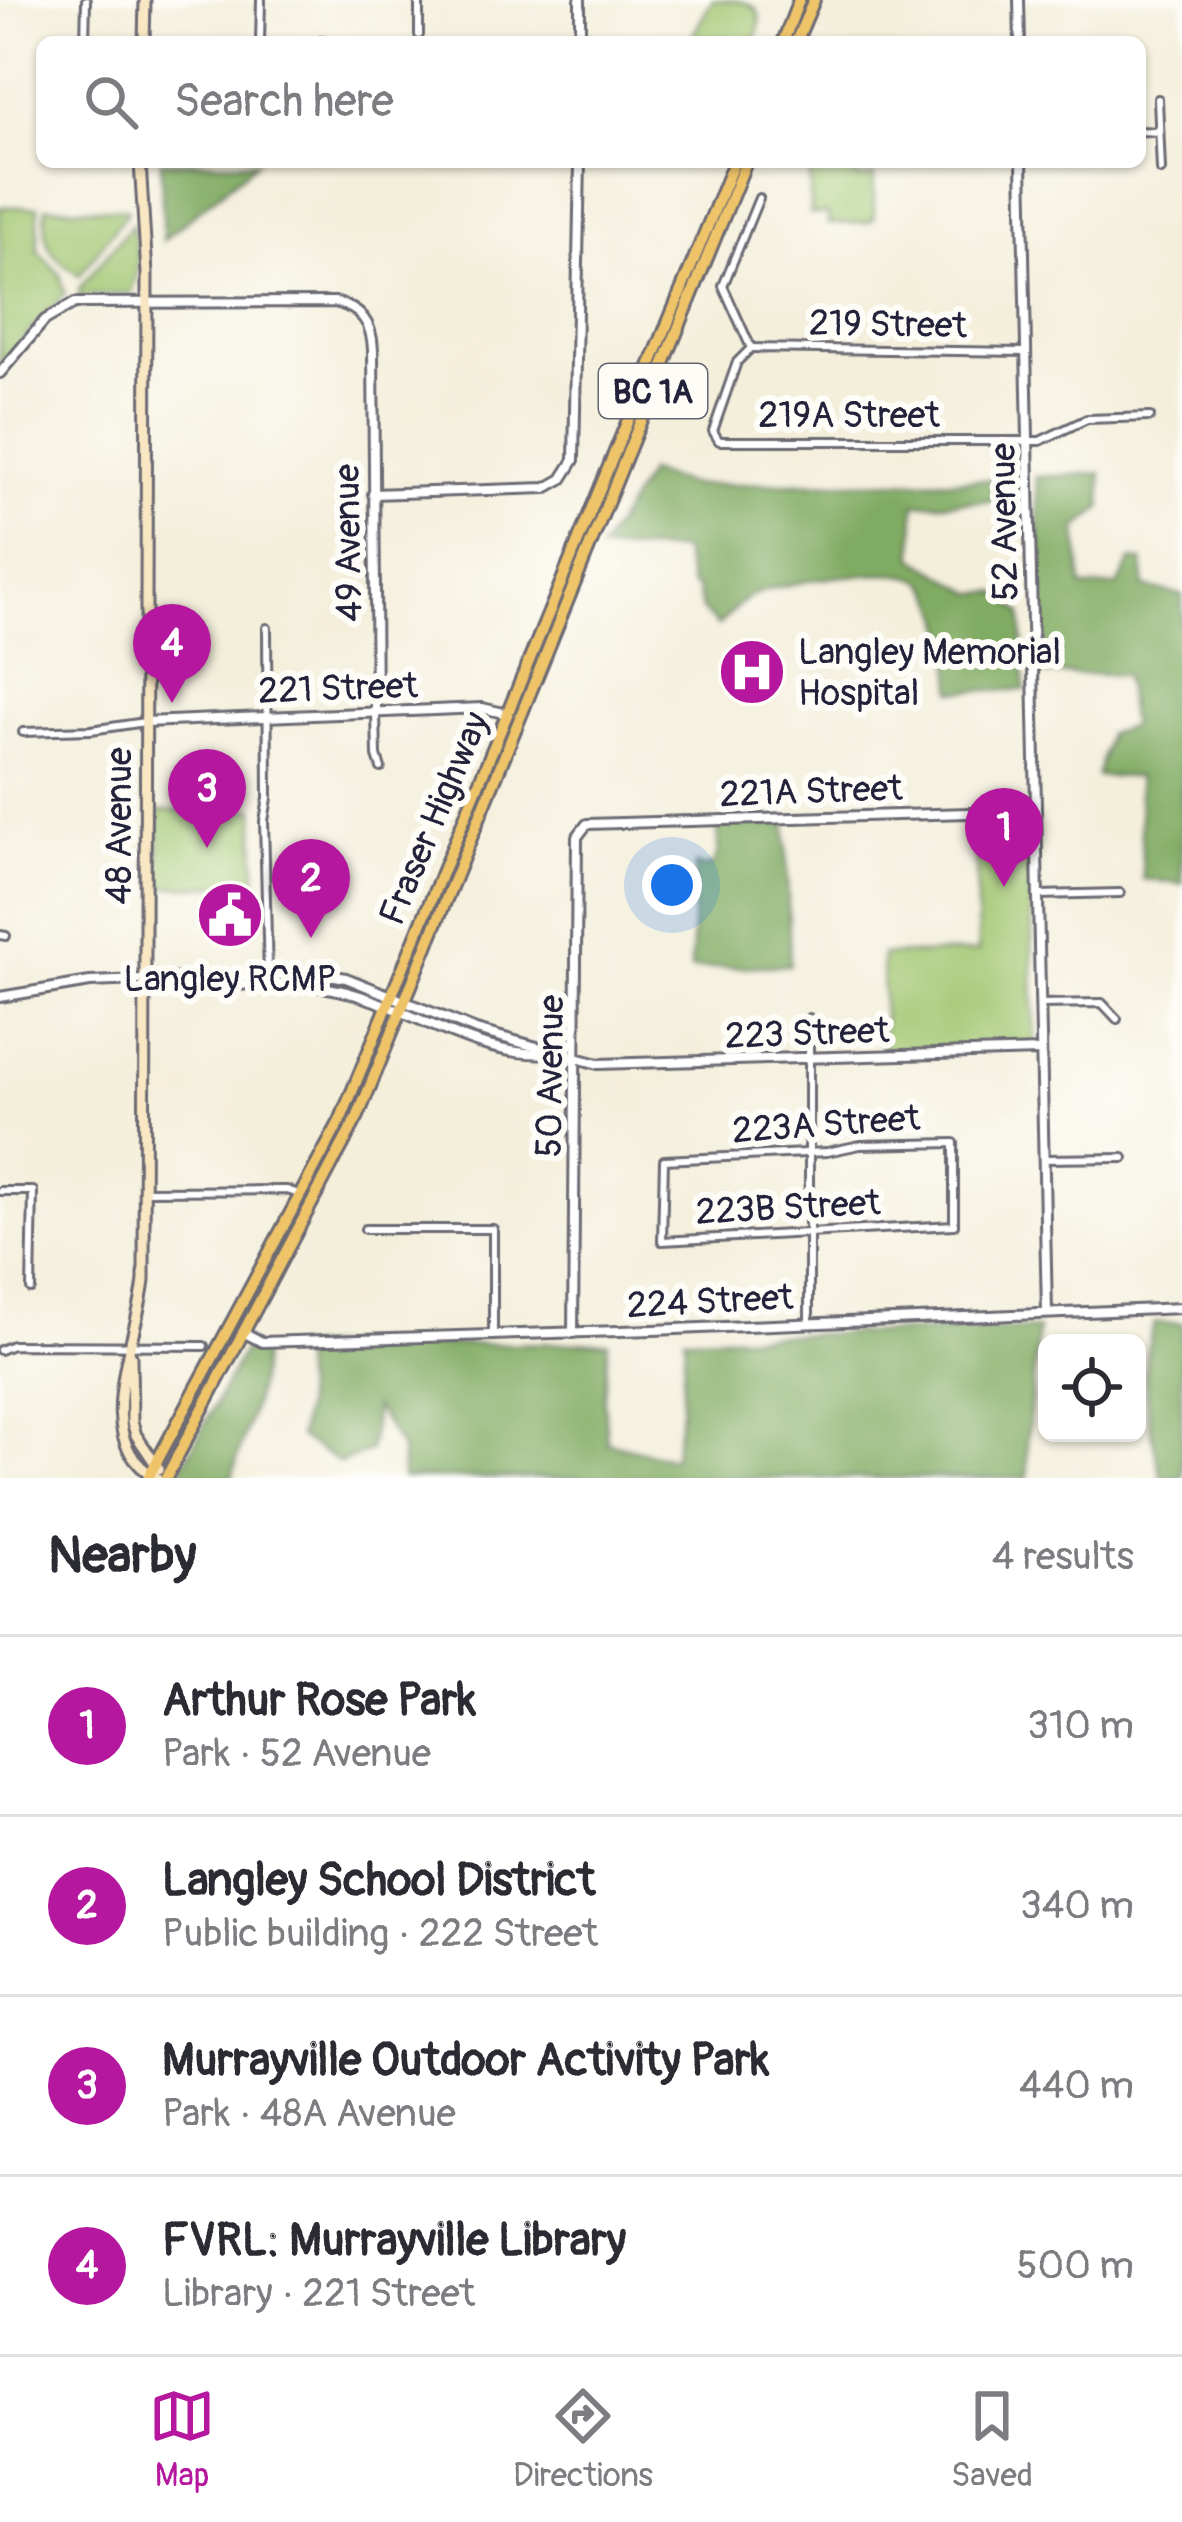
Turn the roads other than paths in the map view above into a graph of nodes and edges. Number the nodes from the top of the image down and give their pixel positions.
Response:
1 (86, 0) edge
2 (145, 0) edge
3 (261, 0) edge
4 (419, 0) edge
5 (580, 0) edge
6 (800, 0) edge
7 (814, 0) edge
8 (1018, 0) edge
9 (419, 34) dead end
10 (86, 36) edge
11 (144, 36) edge
12 (260, 36) edge
13 (580, 36) edge
14 (785, 36) edge
15 (799, 36) edge
16 (1019, 36) edge
17 (1158, 99) dead end
18 (1146, 131) edge
19 (1159, 132) junction
20 (140, 168) edge
21 (580, 168) edge
22 (732, 168) edge
23 (744, 168) edge
24 (1022, 168) edge
25 (1161, 170) dead end
26 (758, 198) dead end
27 (147, 300) junction
28 (751, 348) junction
29 (1025, 352) junction
30 (0, 373) edge
31 (1150, 417) dead end
32 (1028, 441) junction
33 (374, 494) junction
34 (267, 628) dead end
35 (376, 712) junction
36 (509, 714) junction
37 (268, 717) junction
38 (146, 722) junction
39 (23, 732) dead end
40 (381, 768) dead end
41 (1036, 811) junction
42 (587, 824) joint
43 (1120, 893) dead end
44 (1038, 895) junction
45 (268, 975) junction
46 (145, 982) junction
47 (268, 987) junction
48 (0, 997) edge
49 (397, 1004) junction
50 (1040, 1004) junction
51 (809, 1018) dead end
52 (1117, 1018) dead end
53 (1041, 1051) junction
54 (575, 1058) junction
55 (810, 1059) junction
56 (808, 1153) junction
57 (1124, 1158) dead end
58 (1043, 1159) junction
59 (664, 1160) joint
60 (954, 1180) joint
61 (0, 1191) edge
62 (144, 1191) junction
63 (303, 1196) junction
64 (365, 1228) dead end
65 (808, 1234) junction
66 (31, 1289) dead end
67 (1182, 1308) edge
68 (1047, 1313) junction
69 (809, 1322) junction
70 (244, 1332) junction
71 (573, 1333) junction
72 (493, 1336) junction
73 (130, 1345) junction
74 (205, 1346) dead end
75 (0, 1349) edge
76 (157, 1475) edge

1 - 10 street
2 - 11 main road
3 - 12 street
4 - 9 street
5 - 13 street
6 - 14 main road
7 - 15 main road
8 - 16 street
17 - 19 street
18 - 19 street
19 - 25 street
20 - 27 main road, 48 Avenue
21 - 33 street
22 - 36 main road, Fraser Highway / BC 1A
23 - 49 main road, Fraser Highway / BC 1A
24 - 29 street, 52 Avenue
26 - 28 street
27 - 30 street
27 - 33 street, 49 Avenue
27 - 38 main road, 48 Avenue
28 - 29 street, 219 Street
28 - 32 street, 219A Street
29 - 32 street, 52 Avenue
31 - 32 street, 219A Street
32 - 41 street, 52 Avenue
33 - 35 street, 49 Avenue
34 - 37 street
35 - 36 street, 221 Street
35 - 37 street, 221 Street
35 - 40 street, 49 Avenue
36 - 49 main road, Fraser Highway / BC 1A
37 - 38 street, 221 Street
37 - 45 street
38 - 39 street, 221 Street
38 - 46 main road, 48 Avenue
41 - 42 street, 221A Street
41 - 44 street, 52 Avenue
42 - 54 street, 50 Avenue
43 - 44 street
44 - 50 street, 52 Avenue
45 - 46 street
45 - 47 street
45 - 49 street
46 - 47 street
46 - 48 street
46 - 62 main road, 48 Avenue
47 - 49 street
49 - 54 street, 223 Street
49 - 63 main road, Fraser Highway / BC 1A
49 - 70 main road, Fraser Highway / BC 1A
50 - 52 street
50 - 53 street, 52 Avenue
51 - 55 street
53 - 55 street, 223 Street
53 - 58 street, 52 Avenue
54 - 55 street, 223 Street
54 - 71 street, 50 Avenue
55 - 56 street
56 - 59 street, 223A Street
56 - 60 street, 223A Street
56 - 65 street
57 - 58 street
58 - 68 street, 52 Avenue
59 - 65 street, 223B Street
60 - 65 street, 223B Street
61 - 66 street
62 - 63 street
62 - 73 main road, 48 Avenue
63 - 76 main road, Fraser Highway / BC 1A
64 - 72 street
65 - 69 street
67 - 68 street, 224 Street
68 - 69 street, 224 Street
69 - 71 street, 224 Street
70 - 72 street, 224 Street
70 - 76 main road, Fraser Highway / BC 1A
71 - 72 street, 224 Street
73 - 74 street
73 - 75 street
73 - 76 main road, 48 Avenue

